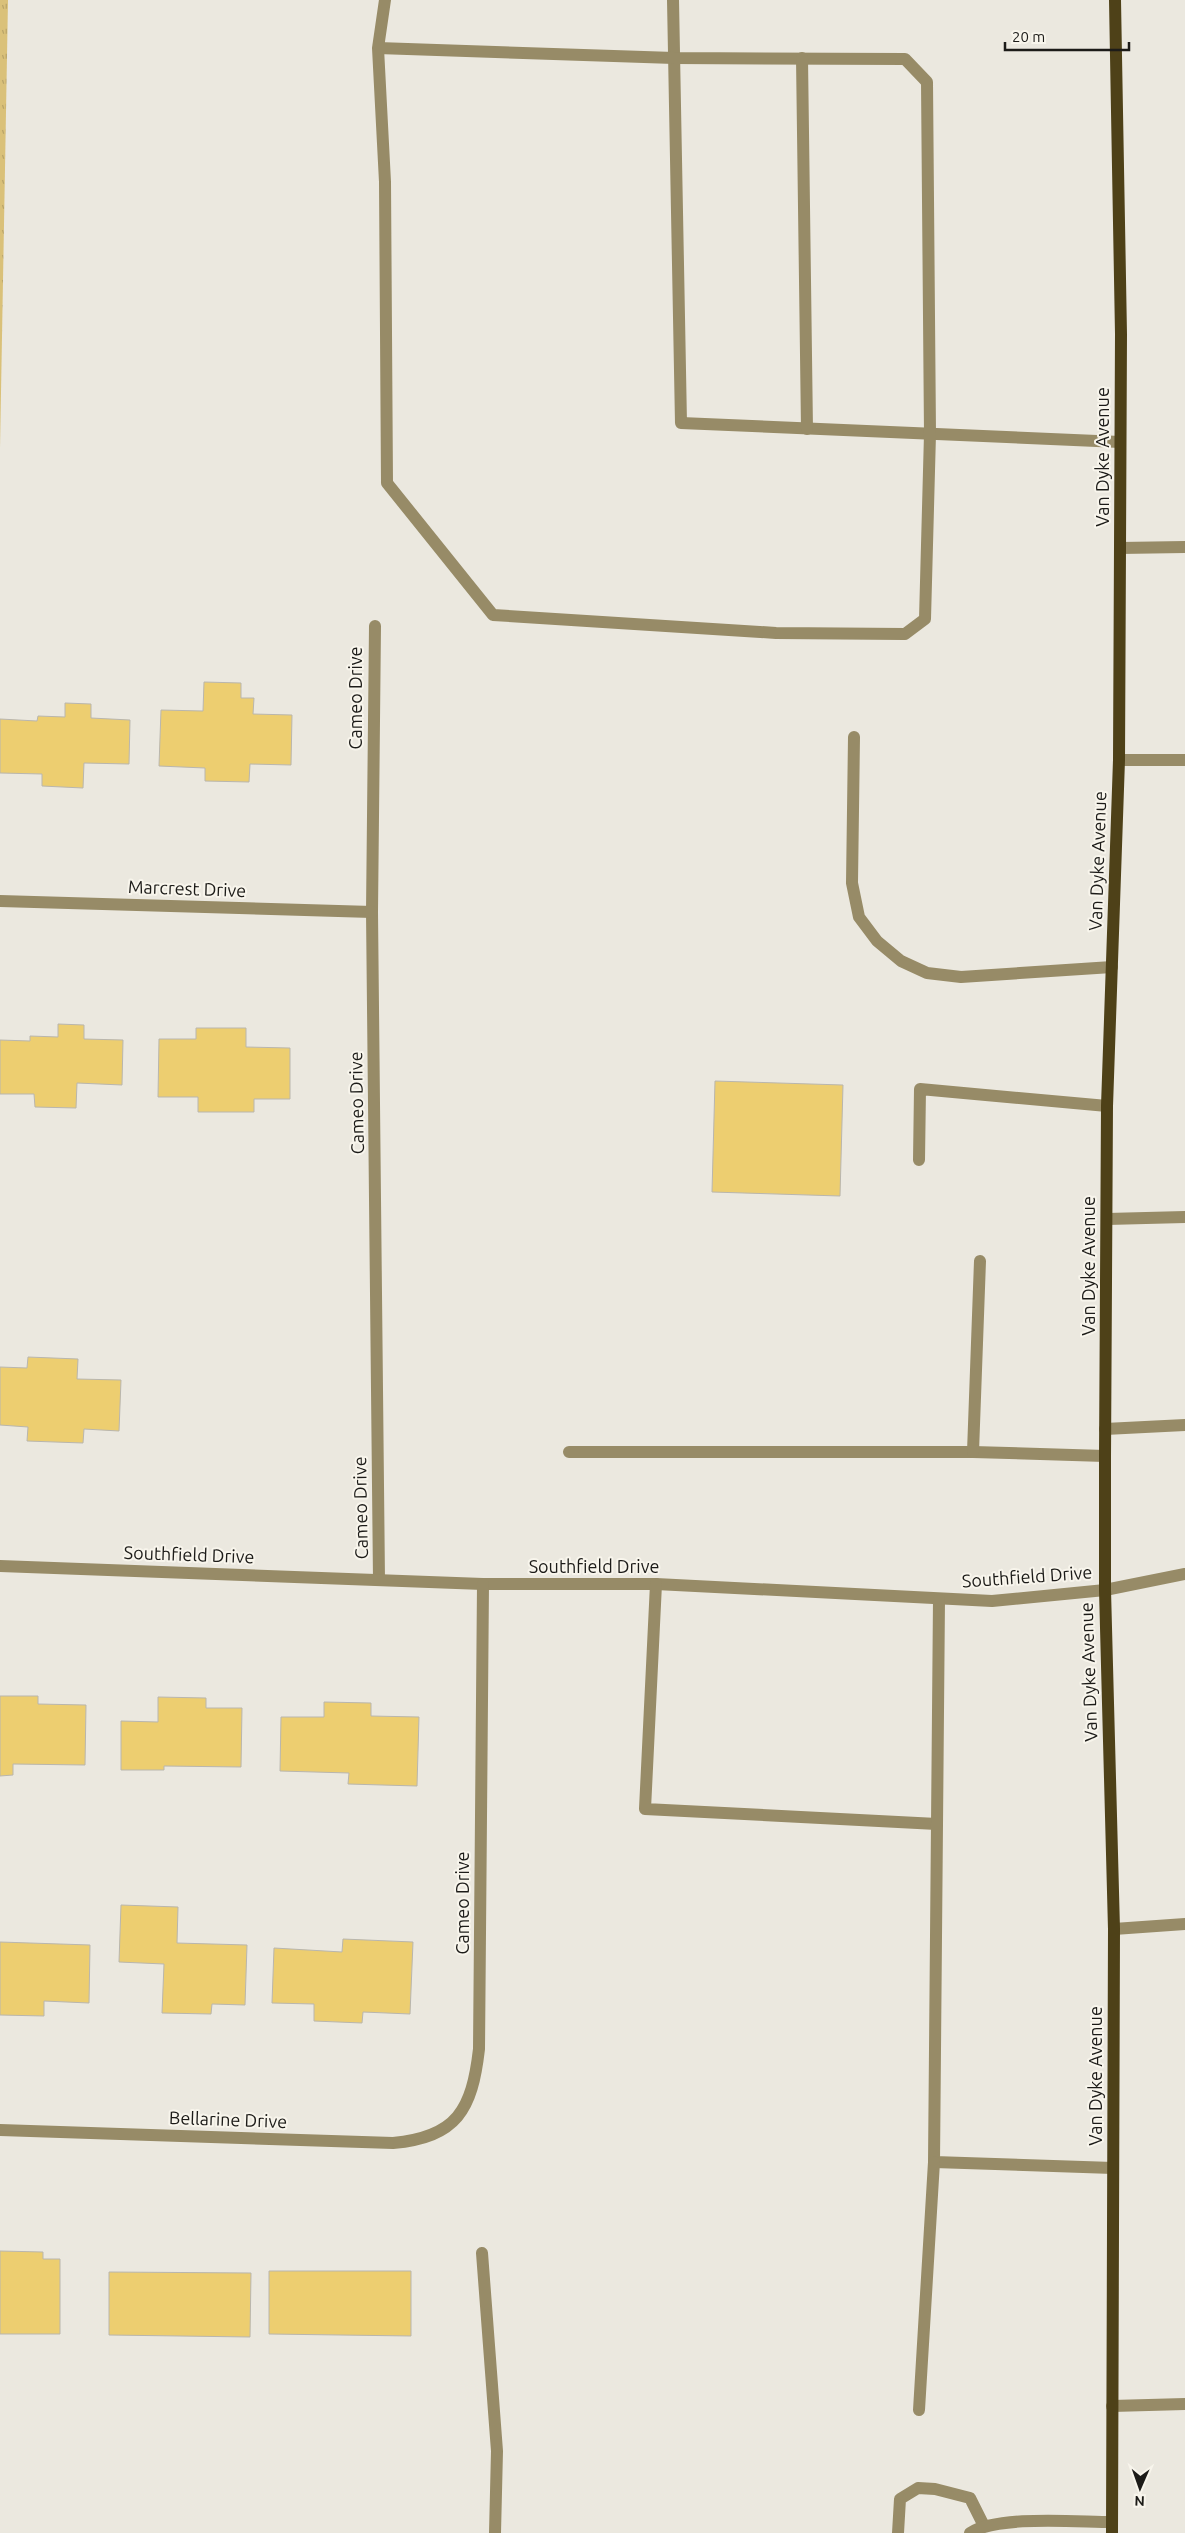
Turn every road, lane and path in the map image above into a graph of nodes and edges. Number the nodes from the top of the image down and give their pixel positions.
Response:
1 (385, 0) edge
2 (673, 0) edge
3 (1115, 0) edge
4 (378, 48) junction
5 (674, 58) junction
6 (802, 58) junction
7 (807, 428) junction
8 (930, 434) junction
9 (1120, 442) junction
10 (1185, 547) edge
11 (1120, 548) junction
12 (374, 626) dead end
13 (854, 737) dead end
14 (1119, 760) junction
15 (1185, 760) edge
16 (0, 901) edge
17 (372, 912) junction
18 (1112, 968) junction
19 (1107, 1106) junction
20 (919, 1160) dead end
21 (1185, 1217) edge
22 (1107, 1219) junction
23 (980, 1261) dead end
24 (1185, 1425) edge
25 (1105, 1429) junction
26 (569, 1452) dead end
27 (973, 1452) junction
28 (1105, 1456) junction
29 (0, 1566) edge
30 (1185, 1574) edge
31 (379, 1580) junction
32 (483, 1584) junction
33 (656, 1584) junction
34 (1105, 1590) junction
35 (939, 1599) junction
36 (937, 1824) junction
37 (1185, 1924) edge
38 (1114, 1929) junction
39 (451, 2125) joint
40 (0, 2130) edge
41 (934, 2162) junction
42 (1113, 2168) junction
43 (482, 2253) dead end
44 (1185, 2404) edge
45 (1112, 2406) junction
46 (920, 2410) dead end
47 (984, 2526) junction
48 (1112, 2527) edge
49 (495, 2533) edge
50 (898, 2533) edge
51 (970, 2533) edge

1 - 4 street
2 - 5 street
3 - 9 main road, Van Dyke Avenue
4 - 5 street
4 - 8 street
5 - 6 street
5 - 7 street
6 - 7 street
6 - 8 street
7 - 8 street
8 - 9 street
9 - 11 main road, Van Dyke Avenue
10 - 11 street
11 - 14 main road, Van Dyke Avenue
12 - 17 street, Cameo Drive
13 - 18 street
14 - 15 street
14 - 18 main road, Van Dyke Avenue
16 - 17 street, Marcrest Drive
17 - 31 street, Cameo Drive
18 - 19 main road, Van Dyke Avenue
19 - 20 street
19 - 22 main road, Van Dyke Avenue
21 - 22 street
22 - 25 main road, Van Dyke Avenue
23 - 27 street
24 - 25 street
25 - 28 main road, Van Dyke Avenue
26 - 27 street
27 - 28 street
28 - 34 main road, Van Dyke Avenue
29 - 31 street, Southfield Drive
30 - 34 street, Southfield Drive
31 - 32 street, Southfield Drive
32 - 33 street, Southfield Drive
32 - 39 street, Cameo Drive
33 - 35 street, Southfield Drive
33 - 36 street
34 - 35 street, Southfield Drive
34 - 38 main road, Van Dyke Avenue
35 - 36 street
36 - 41 street
37 - 38 street
38 - 42 main road, Van Dyke Avenue
39 - 40 street, Bellarine Drive
41 - 42 street
41 - 46 street
42 - 45 main road, Van Dyke Avenue
43 - 49 street
44 - 45 street
45 - 48 main road, Van Dyke Avenue
47 - 48 street
47 - 50 street
47 - 51 street

